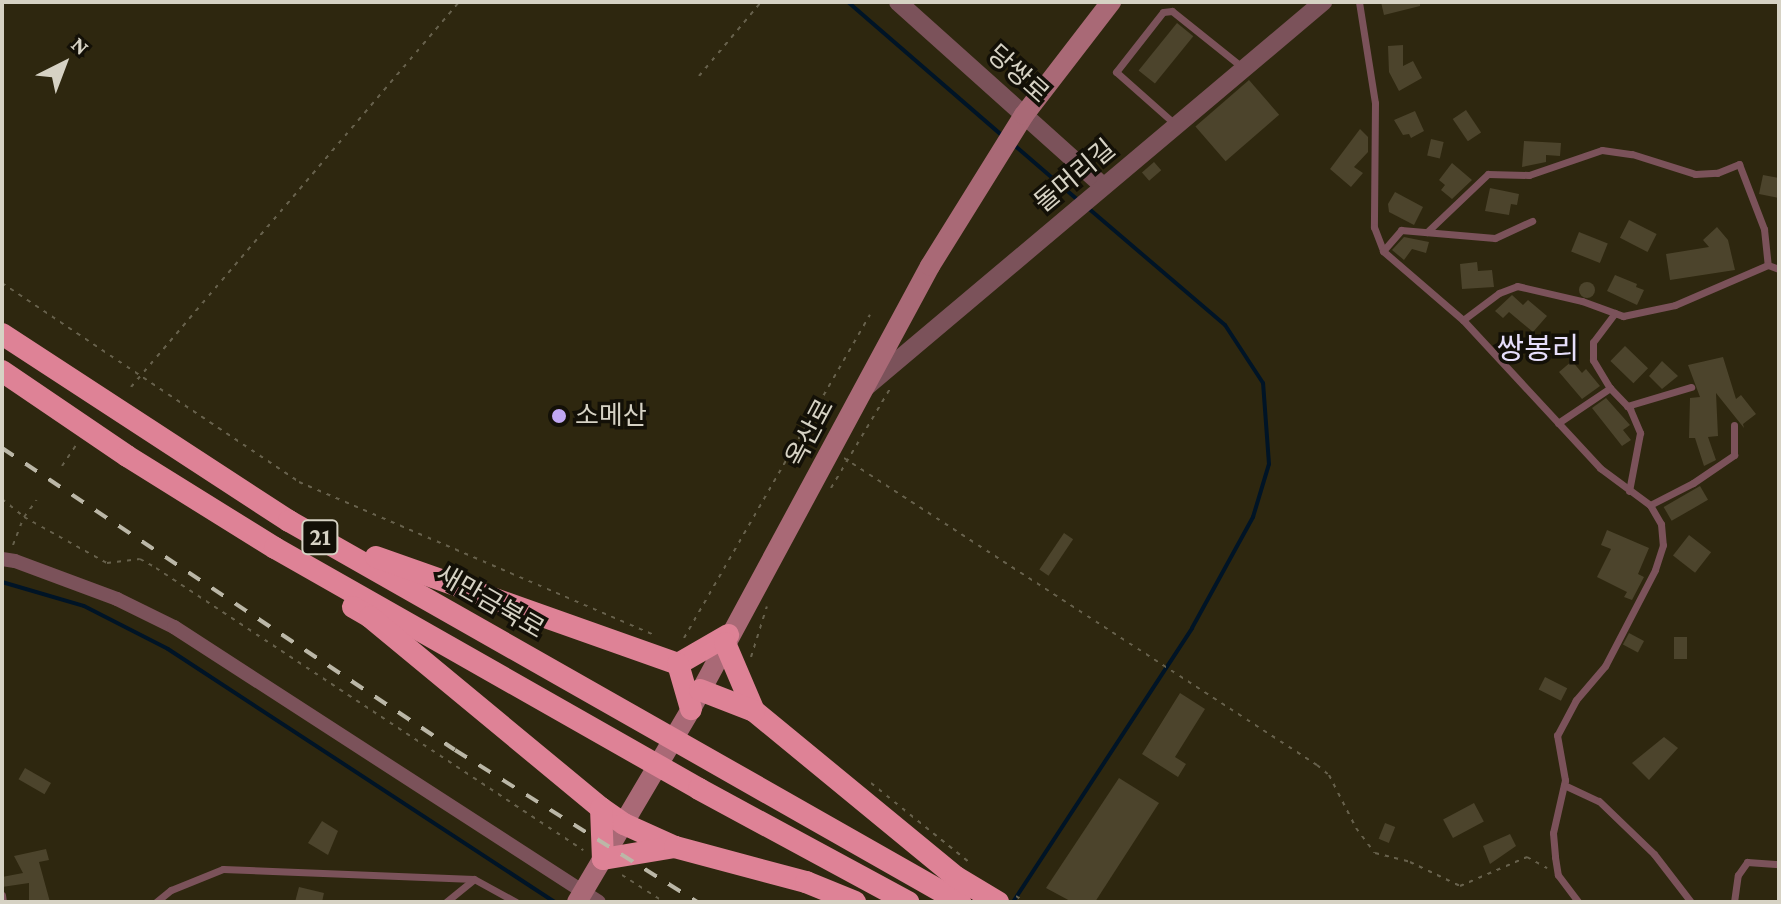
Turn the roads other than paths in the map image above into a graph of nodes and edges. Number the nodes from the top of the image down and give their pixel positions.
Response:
1 (898, 2) edge
2 (1111, 2) edge
3 (1323, 2) edge
4 (1359, 2) edge
5 (1243, 68) junction
6 (1021, 120) junction
7 (1176, 125) junction
8 (1103, 186) junction
9 (1532, 221) dead end
10 (1427, 232) junction
11 (1383, 251) junction
12 (1768, 265) junction
13 (1779, 269) edge
14 (1615, 313) junction
15 (1463, 320) junction
16 (2, 334) edge
17 (2, 371) edge
18 (1691, 387) dead end
19 (1610, 388) junction
20 (862, 391) junction
21 (1627, 406) junction
22 (1558, 423) junction
23 (1734, 425) dead end
24 (182, 490) junction
25 (1629, 491) junction
26 (1650, 505) junction
27 (324, 539) junction
28 (4, 560) edge
29 (727, 639) junction
30 (672, 655) junction
31 (696, 700) junction
32 (754, 711) junction
33 (1564, 785) junction
34 (601, 808) junction
35 (624, 824) junction
36 (675, 847) junction
37 (602, 861) junction
38 (1779, 864) edge
39 (474, 879) junction
40 (2, 895) edge
41 (1000, 898) edge
42 (585, 899) edge
43 (3, 902) edge
44 (156, 902) edge
45 (446, 902) edge
46 (516, 902) edge
47 (855, 902) edge
48 (908, 902) edge
49 (960, 902) edge
50 (1578, 902) edge
51 (1691, 902) edge
52 (1734, 902) edge

1 - 6 street, 당쌍로
2 - 6 main road, 옥산로
3 - 5 street, 돌머리길
4 - 11 lane
5 - 7 street, 돌머리길
5 - 7 lane
6 - 8 street, 당쌍로
6 - 20 main road, 옥산로
7 - 8 street, 돌머리길
8 - 20 street, 돌머리길
9 - 10 lane
10 - 11 lane
10 - 12 lane
11 - 15 lane
12 - 13 lane
12 - 14 lane
14 - 15 lane
14 - 19 lane
15 - 22 lane
16 - 27 highway, 새만금북로 / 21
17 - 24 highway, 21
18 - 21 lane
19 - 21 lane
19 - 22 lane
20 - 29 main road, 옥산로
21 - 25 lane
22 - 25 lane
23 - 26 lane
24 - 34 highway
24 - 48 highway, 21
25 - 26 lane
26 - 33 lane
27 - 30 highway
27 - 49 highway, 새만금북로 / 21
28 - 42 street
29 - 30 highway
29 - 31 main road, 옥산로
29 - 32 highway
30 - 31 highway
31 - 32 highway
31 - 35 main road, 옥산로
32 - 41 highway
33 - 50 lane
33 - 51 lane
34 - 35 highway
34 - 37 highway
35 - 36 highway
35 - 37 main road, 옥산로
36 - 37 highway
36 - 47 highway
37 - 42 main road, 옥산로
38 - 52 lane
39 - 44 lane
39 - 45 lane
39 - 46 lane
40 - 43 lane

